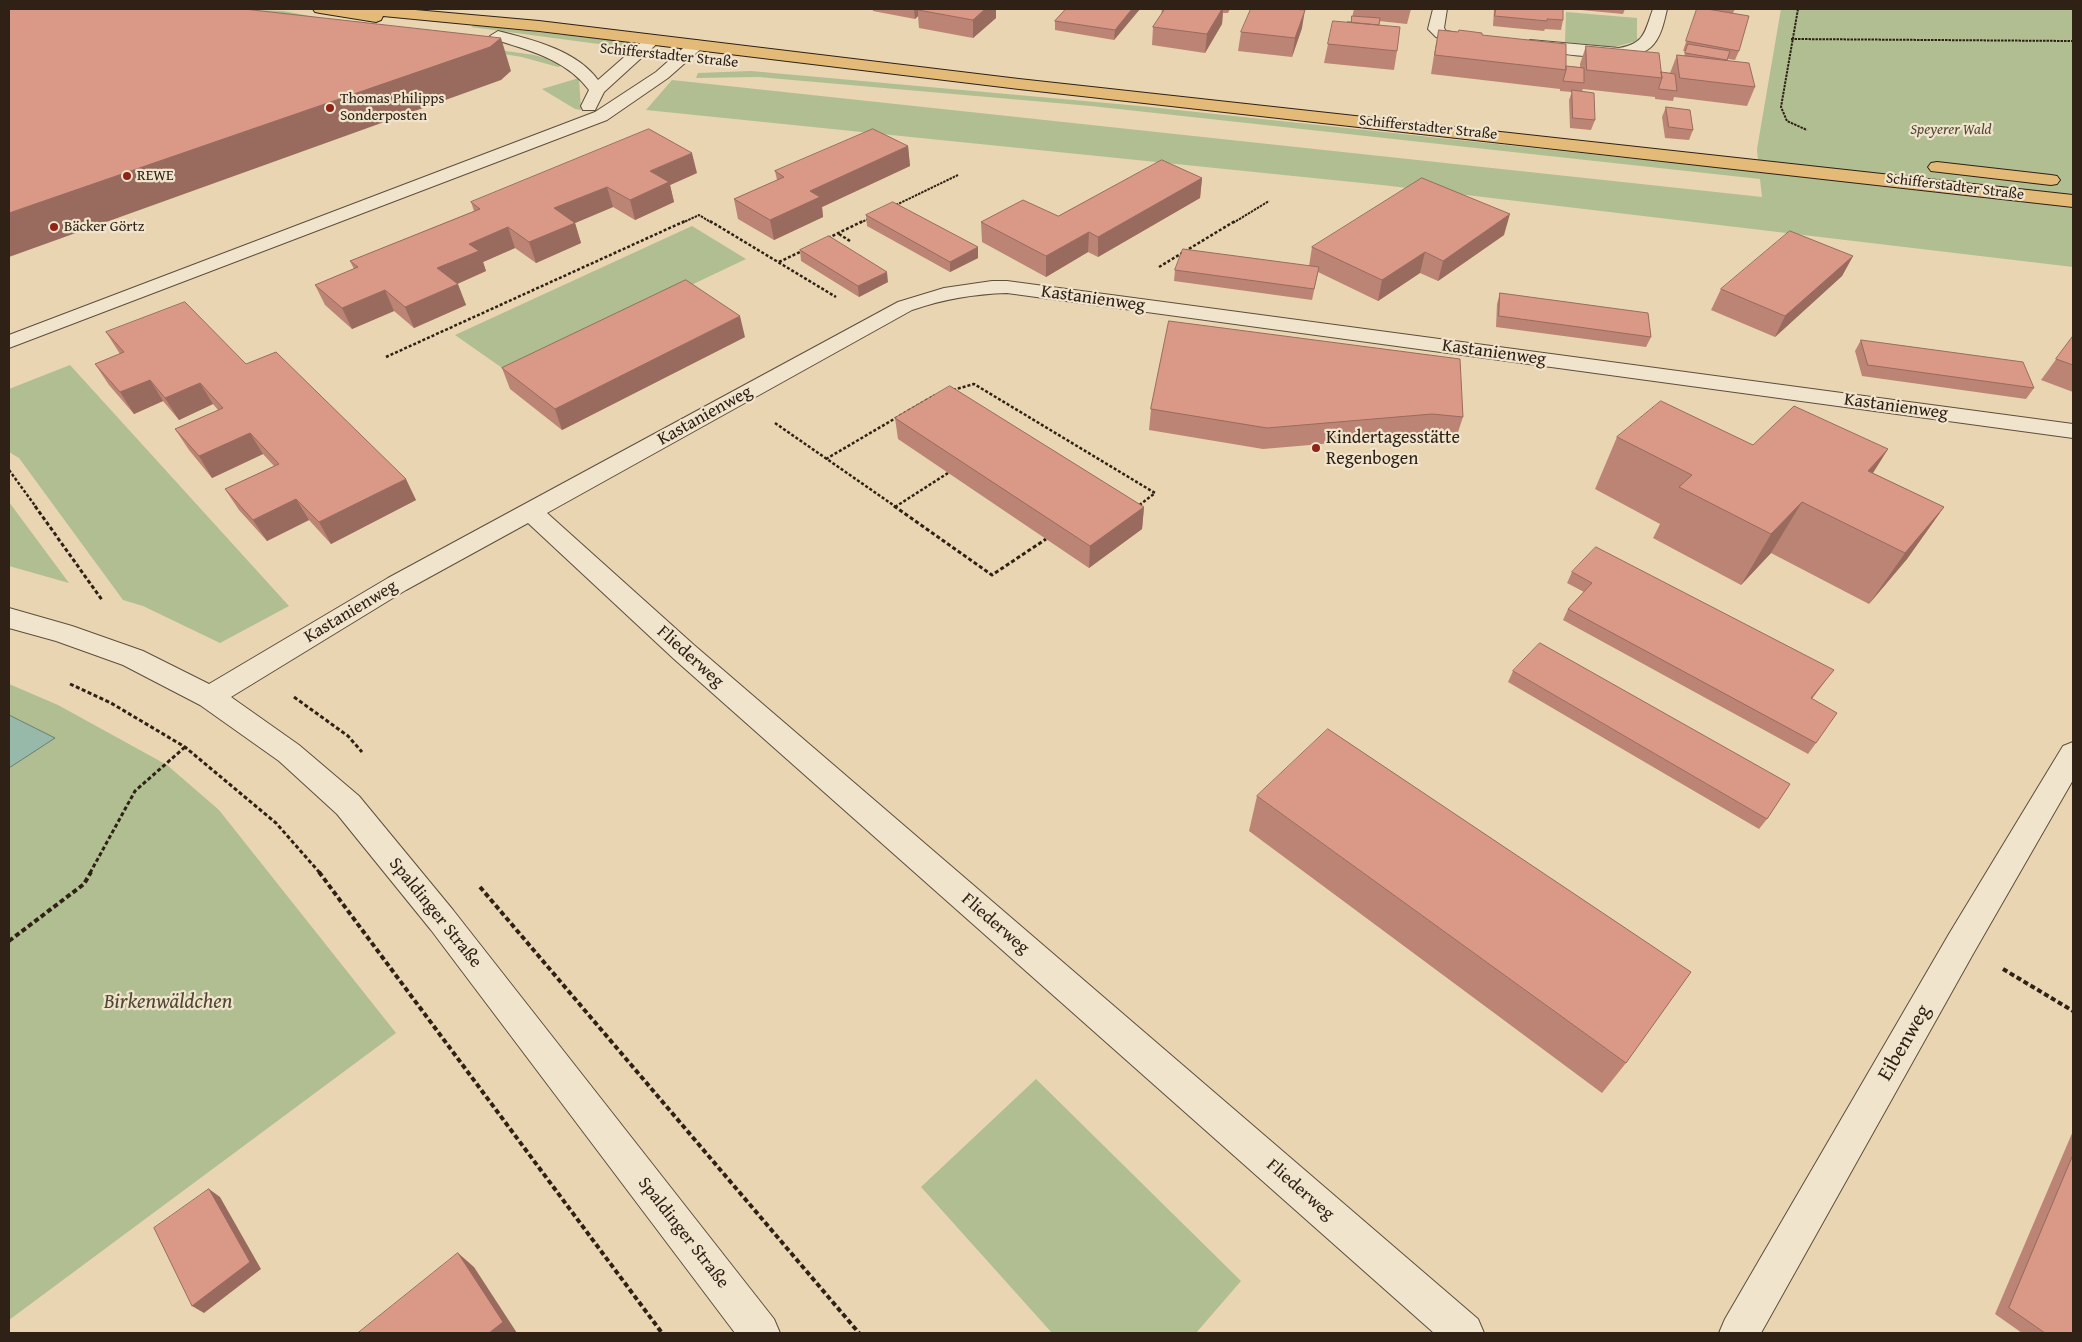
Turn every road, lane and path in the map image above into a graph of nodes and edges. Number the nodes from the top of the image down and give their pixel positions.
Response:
1 (320, 9) edge
2 (359, 9) edge
3 (1440, 9) edge
4 (1660, 9) edge
5 (1798, 9) edge
6 (498, 36) junction
7 (1791, 39) junction
8 (653, 40) junction
9 (2073, 41) edge
10 (1494, 42) edge
11 (1513, 44) edge
12 (696, 45) junction
13 (638, 53) junction
14 (682, 58) junction
15 (1019, 84) junction
16 (597, 90) junction
17 (579, 125) junction
18 (1808, 131) dead end
19 (1836, 173) junction
20 (958, 175) dead end
21 (2073, 184) edge
22 (1270, 201) dead end
23 (2073, 201) edge
24 (890, 208) edge
25 (872, 217) edge
26 (838, 233) junction
27 (850, 241) dead end
28 (821, 242) edge
29 (804, 250) edge
30 (778, 262) junction
31 (1104, 300) junction
32 (877, 322) junction
33 (9, 342) edge
34 (386, 358) dead end
35 (948, 392) edge
36 (939, 394) edge
37 (738, 397) junction
38 (2073, 431) edge
39 (826, 459) junction
40 (9, 470) edge
41 (948, 473) edge
42 (895, 507) junction
43 (530, 511) junction
44 (1132, 511) edge
45 (1046, 539) edge
46 (9, 618) edge
47 (63, 633) junction
48 (250, 673) junction
49 (68, 683) dead end
50 (210, 697) junction
51 (185, 747) junction
52 (2073, 754) edge
53 (367, 758) dead end
54 (476, 882) dead end
55 (9, 941) edge
56 (1961, 944) junction
57 (2073, 1011) edge
58 (662, 1333) edge
59 (760, 1333) edge
60 (859, 1333) edge
61 (1464, 1333) edge
62 (1739, 1333) edge

1 - 6 main road, Schifferstadter Straße
2 - 8 main road, Schifferstadter Straße
3 - 10 street
4 - 11 street
5 - 7 path
6 - 13 main road, Schifferstadter Straße
6 - 16 street
7 - 9 path
7 - 18 path
8 - 12 main road, Schifferstadter Straße
8 - 13 street
12 - 14 street
12 - 15 main road, Schifferstadter Straße
13 - 14 main road, Schifferstadter Straße
13 - 16 street
14 - 15 main road, Schifferstadter Straße
14 - 17 street
15 - 19 main road, Schifferstadter Straße
16 - 17 street
17 - 33 street
19 - 21 main road, Schifferstadter Straße
19 - 23 main road, Schifferstadter Straße
20 - 24 path
22 - 31 path
25 - 26 path
26 - 27 path
26 - 28 path
29 - 30 path
30 - 32 path
30 - 34 path
31 - 32 street, Kastanienweg
31 - 38 street, Kastanienweg
32 - 37 street, Kastanienweg
35 - 44 path
36 - 39 path
37 - 39 path
37 - 43 street, Kastanienweg
39 - 42 path
40 - 47 path
41 - 42 path
42 - 45 path
43 - 48 street, Kastanienweg
43 - 61 street, Fliederweg
46 - 47 street, Spaldinger Straße
47 - 50 street, Spaldinger Straße
48 - 50 street, Kastanienweg
48 - 53 path
49 - 51 path
50 - 59 street, Spaldinger Straße
51 - 55 path
51 - 58 path
52 - 56 street, Eibenweg
54 - 60 path
56 - 57 path
56 - 62 street, Eibenweg

